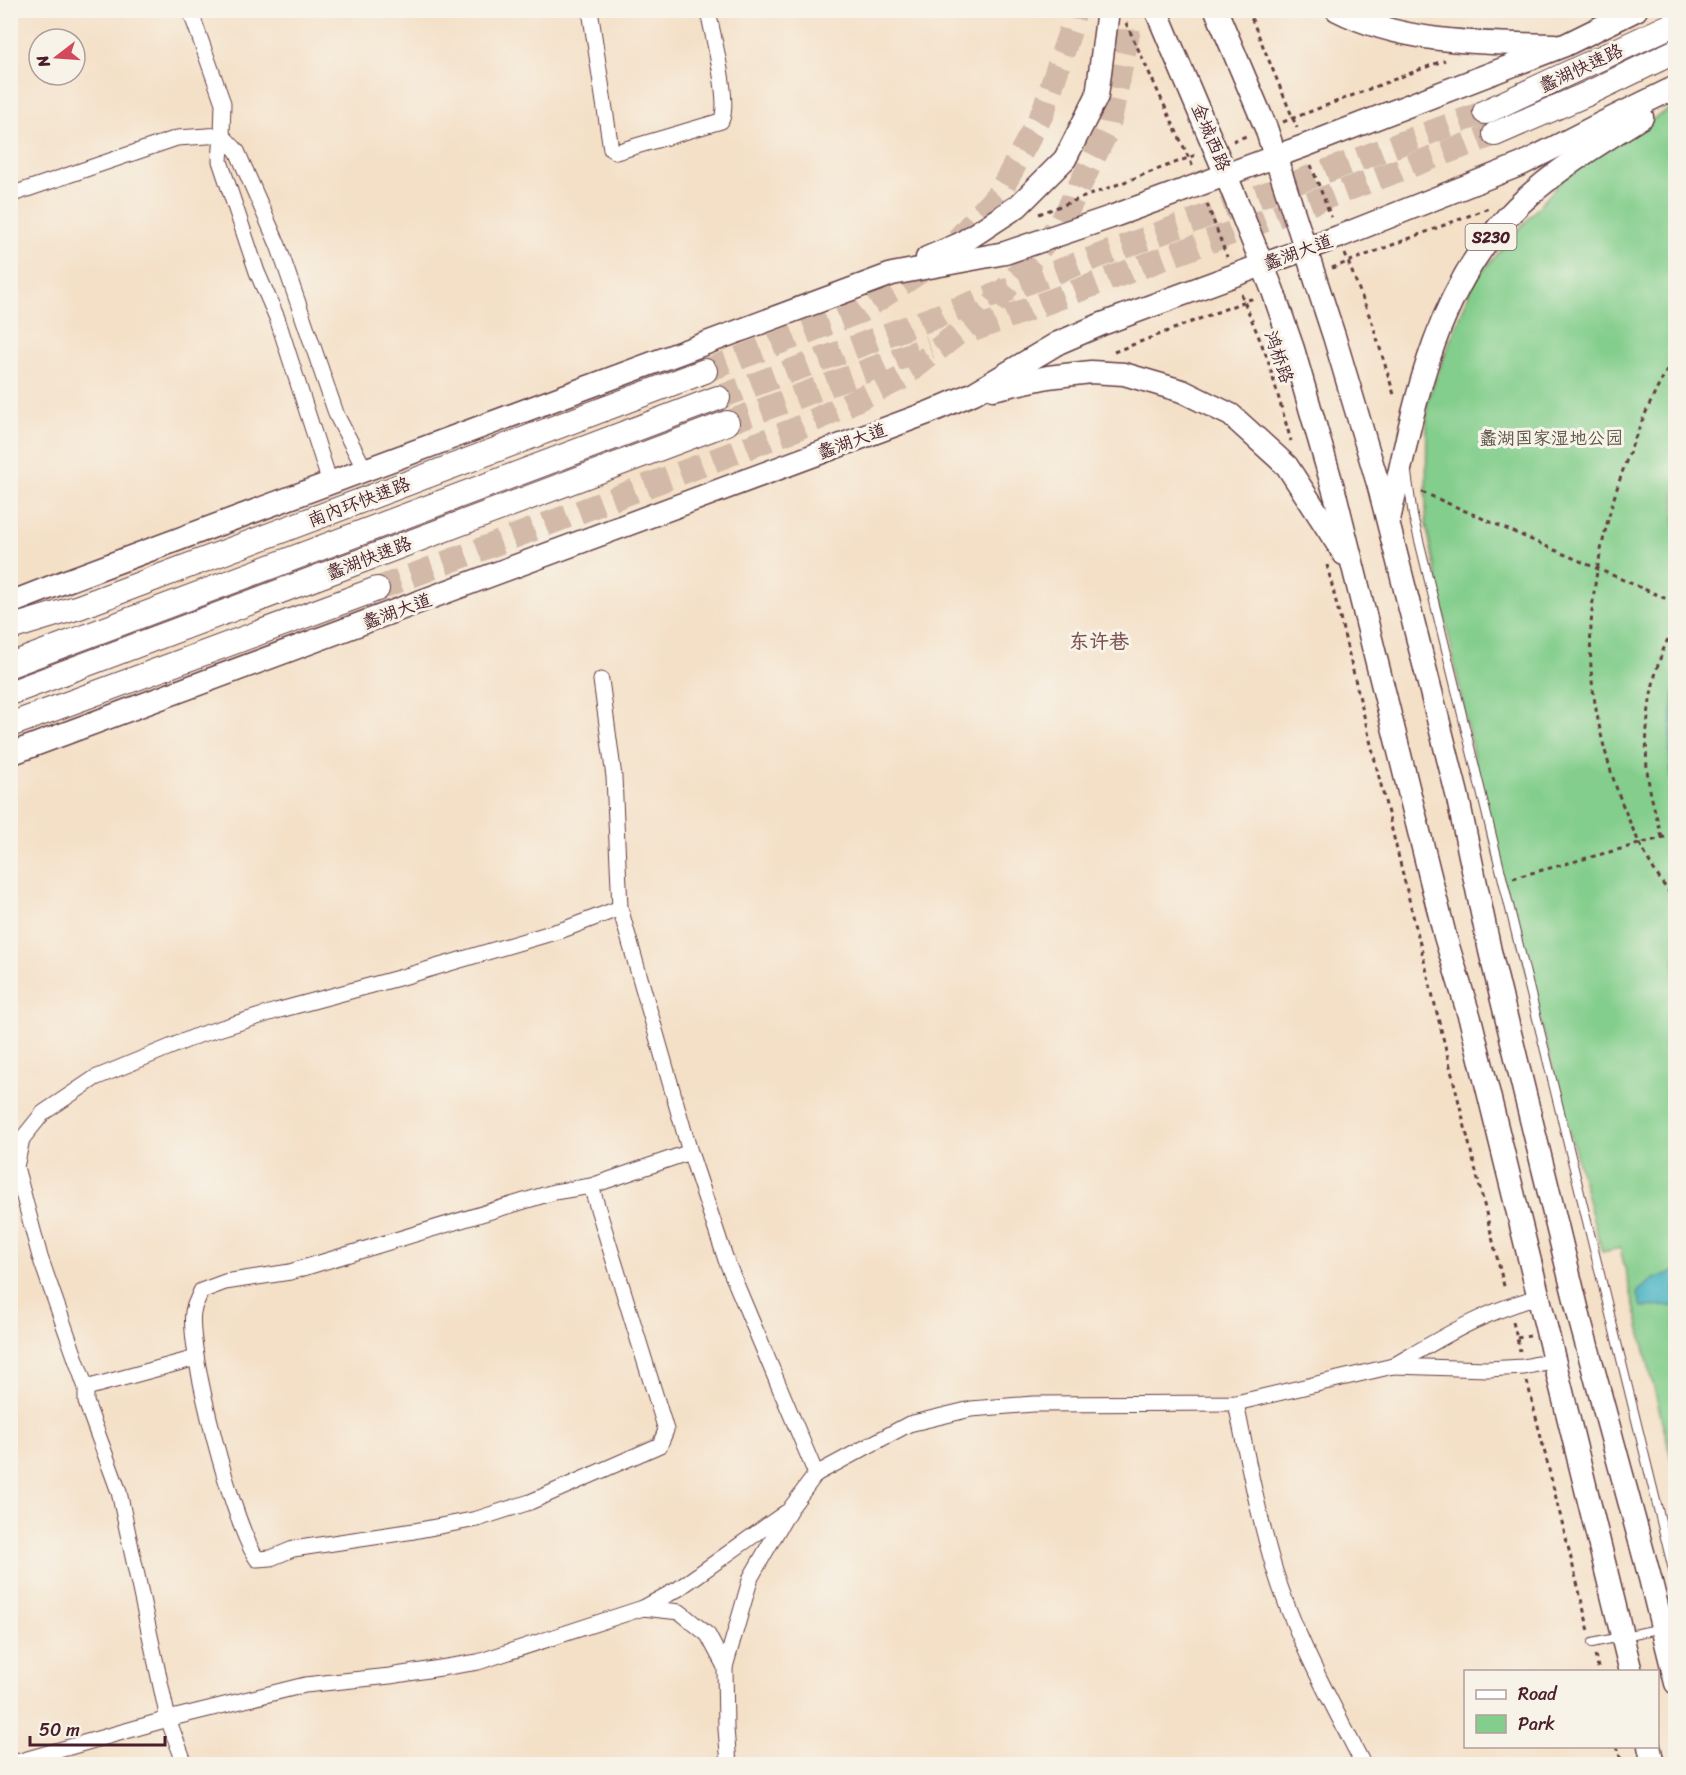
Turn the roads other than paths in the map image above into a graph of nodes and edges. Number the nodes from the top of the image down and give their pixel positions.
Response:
1 (190, 10) edge
2 (590, 10) edge
3 (708, 10) edge
4 (1156, 10) edge
5 (1216, 10) edge
6 (1337, 10) edge
7 (1636, 10) edge
8 (1116, 14) edge
9 (1676, 22) edge
10 (1565, 45) junction
11 (1676, 51) edge
12 (1676, 87) edge
13 (1676, 97) edge
14 (1485, 112) tunnel mouth
15 (1495, 134) tunnel mouth
16 (222, 135) junction
17 (1276, 157) junction
18 (1226, 175) junction
19 (10, 195) edge
20 (1306, 249) junction
21 (1263, 265) junction
22 (892, 274) junction
23 (705, 371) tunnel mouth
24 (974, 393) junction
25 (718, 398) tunnel mouth
26 (727, 423) tunnel mouth
27 (1404, 451) junction
28 (365, 470) junction
29 (330, 483) junction
30 (1388, 524) junction
31 (1354, 571) junction
32 (377, 589) tunnel mouth
33 (10, 603) edge
34 (10, 628) edge
35 (10, 665) edge
36 (601, 680) dead end
37 (10, 693) edge
38 (10, 724) edge
39 (10, 754) edge
40 (620, 908) junction
41 (690, 1152) junction
42 (591, 1186) junction
43 (1539, 1297) junction
44 (196, 1358) junction
45 (1554, 1360) junction
46 (1393, 1366) junction
47 (86, 1388) junction
48 (1236, 1403) junction
49 (816, 1474) junction
50 (790, 1509) junction
51 (1676, 1582) edge
52 (643, 1608) junction
53 (1669, 1627) edge
54 (1622, 1637) junction
55 (1592, 1643) road end
56 (725, 1667) junction
57 (1631, 1670) edge
58 (1676, 1683) edge
59 (168, 1719) junction
60 (1649, 1748) edge
61 (10, 1764) edge
62 (185, 1764) edge
63 (729, 1764) edge
64 (1363, 1764) edge
65 (1653, 1764) edge

1 - 16 street
2 - 3 street
4 - 18 main road, 金城西路
5 - 17 main road
6 - 10 main road
7 - 10 main road
8 - 22 main road
9 - 14 highway, 蠡湖快速路
10 - 17 main road
11 - 15 highway, 蠡湖快速路
12 - 20 main road, 蠡湖大道
13 - 27 main road, S230
16 - 19 street
16 - 28 street
16 - 29 street
17 - 18 main road
17 - 20 main road
18 - 21 main road, 金城西路
18 - 22 main road
20 - 21 main road, 蠡湖大道
20 - 30 main road
21 - 24 main road, 蠡湖大道
21 - 31 main road, 金城西路
22 - 28 main road
23 - 34 highway, 南内环快速路
24 - 31 main road
24 - 39 main road, 蠡湖大道
25 - 35 highway, 蠡湖快速路
26 - 37 highway, 蠡湖快速路
27 - 30 main road, S230
27 - 51 lane
28 - 29 main road
29 - 33 main road
30 - 53 main road
31 - 43 main road, 金城西路
32 - 38 highway
36 - 40 street
40 - 41 street
40 - 47 street
41 - 42 street
41 - 49 street
42 - 44 street
42 - 44 street
43 - 45 main road, 金城西路
43 - 46 street
44 - 47 street
45 - 46 street
45 - 54 main road, 金城西路
46 - 48 street
47 - 59 street
48 - 49 street
48 - 64 street
49 - 50 street
50 - 52 street
50 - 56 street
52 - 56 street
52 - 59 street
53 - 54 lane
53 - 58 main road
54 - 55 lane
54 - 57 main road, 金城西路
56 - 63 street
59 - 61 street
59 - 62 street
60 - 65 main road

